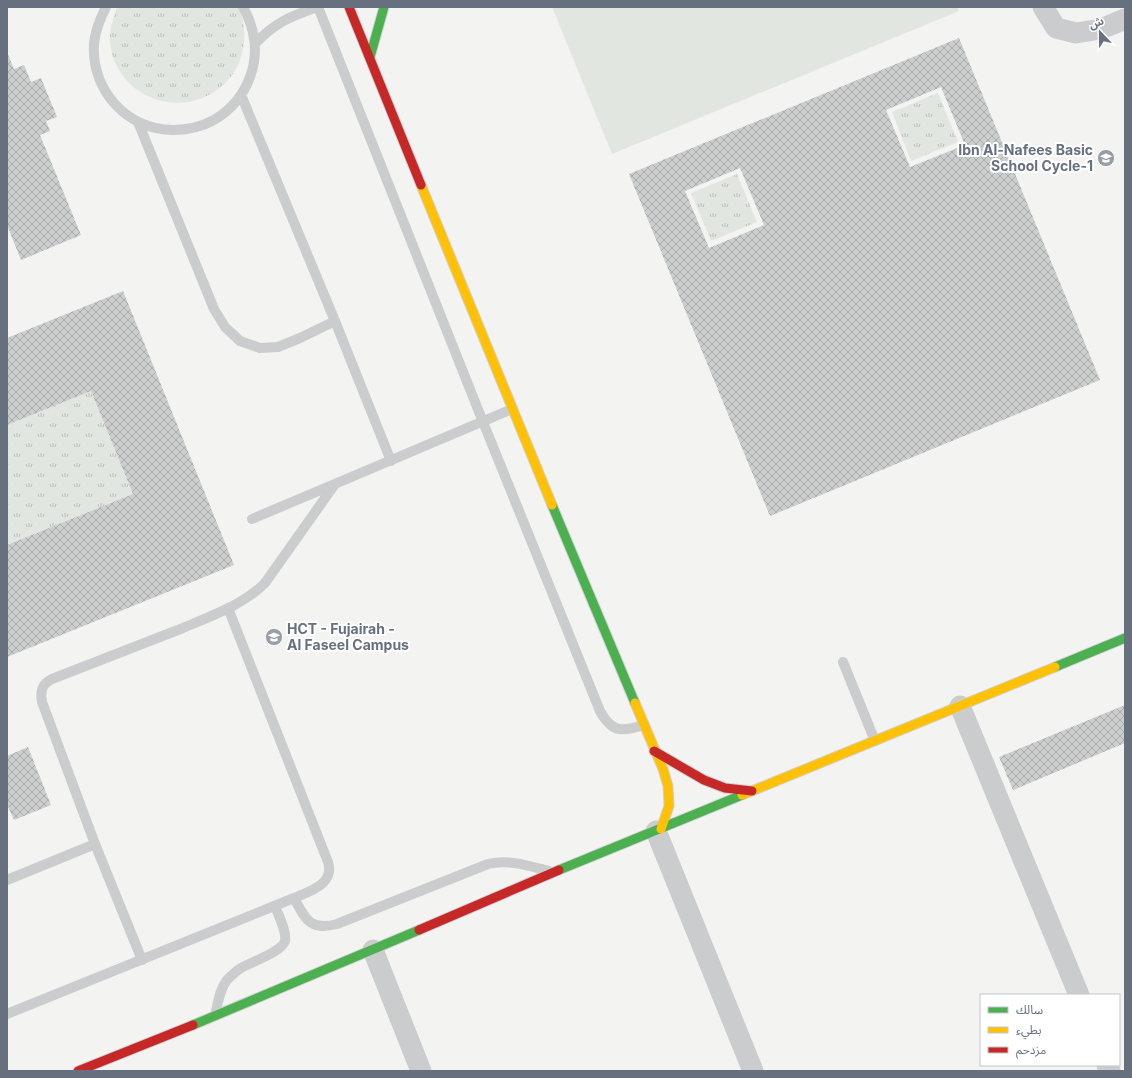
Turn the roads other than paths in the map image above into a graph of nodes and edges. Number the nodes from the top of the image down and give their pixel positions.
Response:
1 (106, 7) edge
2 (243, 7) edge
3 (317, 7) edge
4 (349, 7) edge
5 (384, 7) edge
6 (1043, 7) edge
7 (1125, 19) edge
8 (255, 44) junction
9 (370, 57) junction
10 (241, 95) junction
11 (138, 122) junction
12 (336, 321) junction
13 (512, 410) junction
14 (483, 422) junction
15 (390, 461) junction
16 (335, 484) junction
17 (252, 520) dead end
18 (228, 608) junction
19 (1125, 638) edge
20 (843, 662) dead end
21 (960, 706) junction
22 (644, 725) junction
23 (875, 741) junction
24 (654, 751) junction
25 (753, 792) junction
26 (658, 830) junction
27 (96, 844) junction
28 (555, 872) junction
29 (7, 880) edge
30 (294, 898) junction
31 (275, 906) junction
32 (373, 950) junction
33 (142, 960) junction
34 (1079, 994) edge
35 (7, 1014) edge
36 (214, 1018) junction
37 (78, 1071) edge
38 (421, 1071) edge
39 (753, 1071) edge

1 - 11 lane
2 - 8 lane
3 - 8 lane
3 - 14 lane
4 - 9 street
5 - 9 street
6 - 7 street
8 - 10 lane
9 - 13 street
10 - 11 lane
10 - 12 lane
11 - 12 lane
12 - 15 lane
13 - 14 lane
13 - 22 street
14 - 15 lane
14 - 22 lane
15 - 16 lane
16 - 17 lane
16 - 18 lane
18 - 27 lane
18 - 30 lane
19 - 21 street
20 - 23 lane
21 - 23 street
21 - 34 street
22 - 24 street
23 - 25 street
24 - 25 street
24 - 26 street
25 - 26 street
26 - 28 street
26 - 39 street
27 - 29 lane
27 - 33 lane
28 - 30 lane
28 - 32 street
30 - 31 lane
31 - 33 lane
31 - 36 lane
32 - 36 street
32 - 38 street
33 - 35 lane
36 - 37 street

